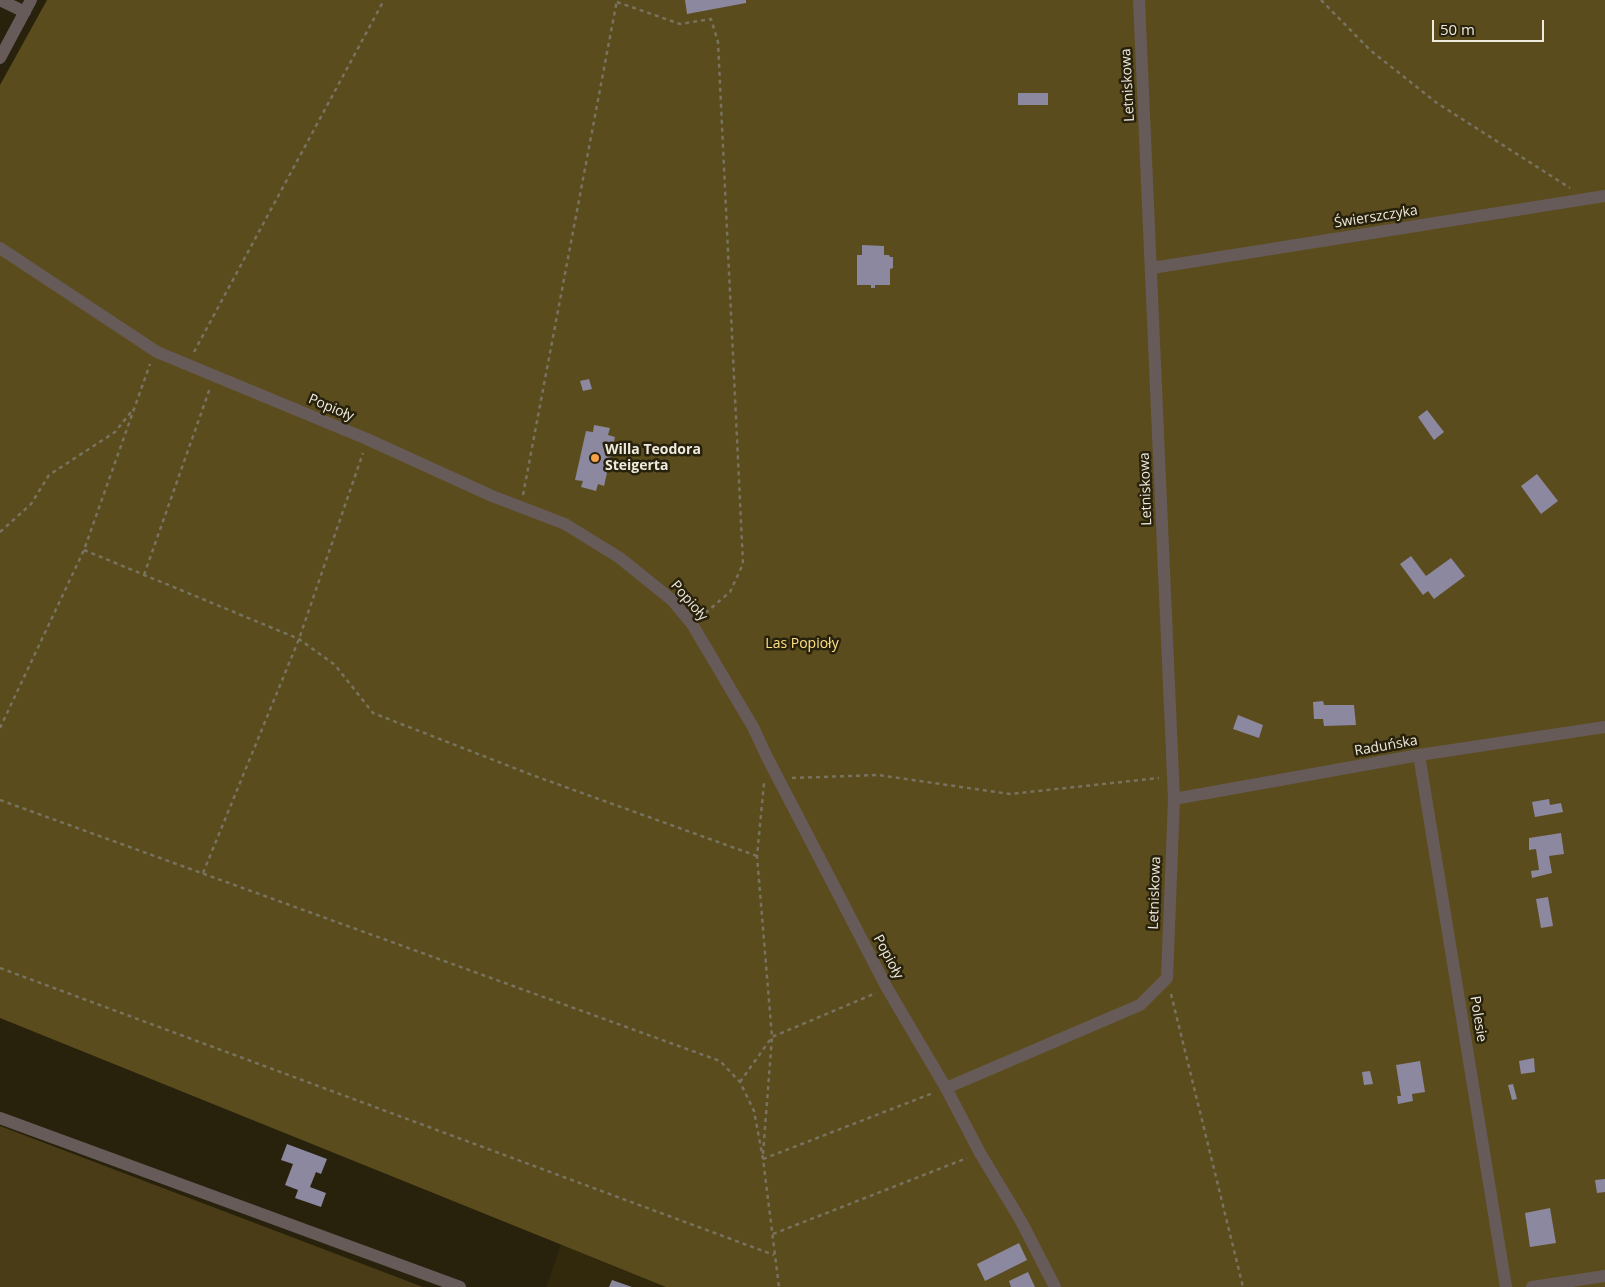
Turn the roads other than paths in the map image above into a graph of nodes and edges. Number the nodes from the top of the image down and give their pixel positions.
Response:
1 (0, 0) edge
2 (31, 0) edge
3 (1139, 0) edge
4 (25, 12) junction
5 (0, 58) edge
6 (1605, 196) edge
7 (0, 248) edge
8 (1152, 268) junction
9 (1605, 727) edge
10 (1419, 755) junction
11 (1174, 799) junction
12 (946, 1088) junction
13 (0, 1118) edge
14 (1605, 1276) edge
15 (460, 1287) edge
16 (1055, 1287) edge
17 (1506, 1287) edge
18 (1532, 1287) edge

1 - 4 street
2 - 4 street
3 - 8 street, Letniskowa
4 - 5 street
6 - 8 street, Świerszczyka
7 - 12 street, Popioły
8 - 11 street, Letniskowa
9 - 10 street, Raduńska
10 - 11 street, Raduńska
10 - 17 street, Polesie
11 - 12 street, Letniskowa
12 - 16 street, Popioły
13 - 15 street
14 - 18 street

